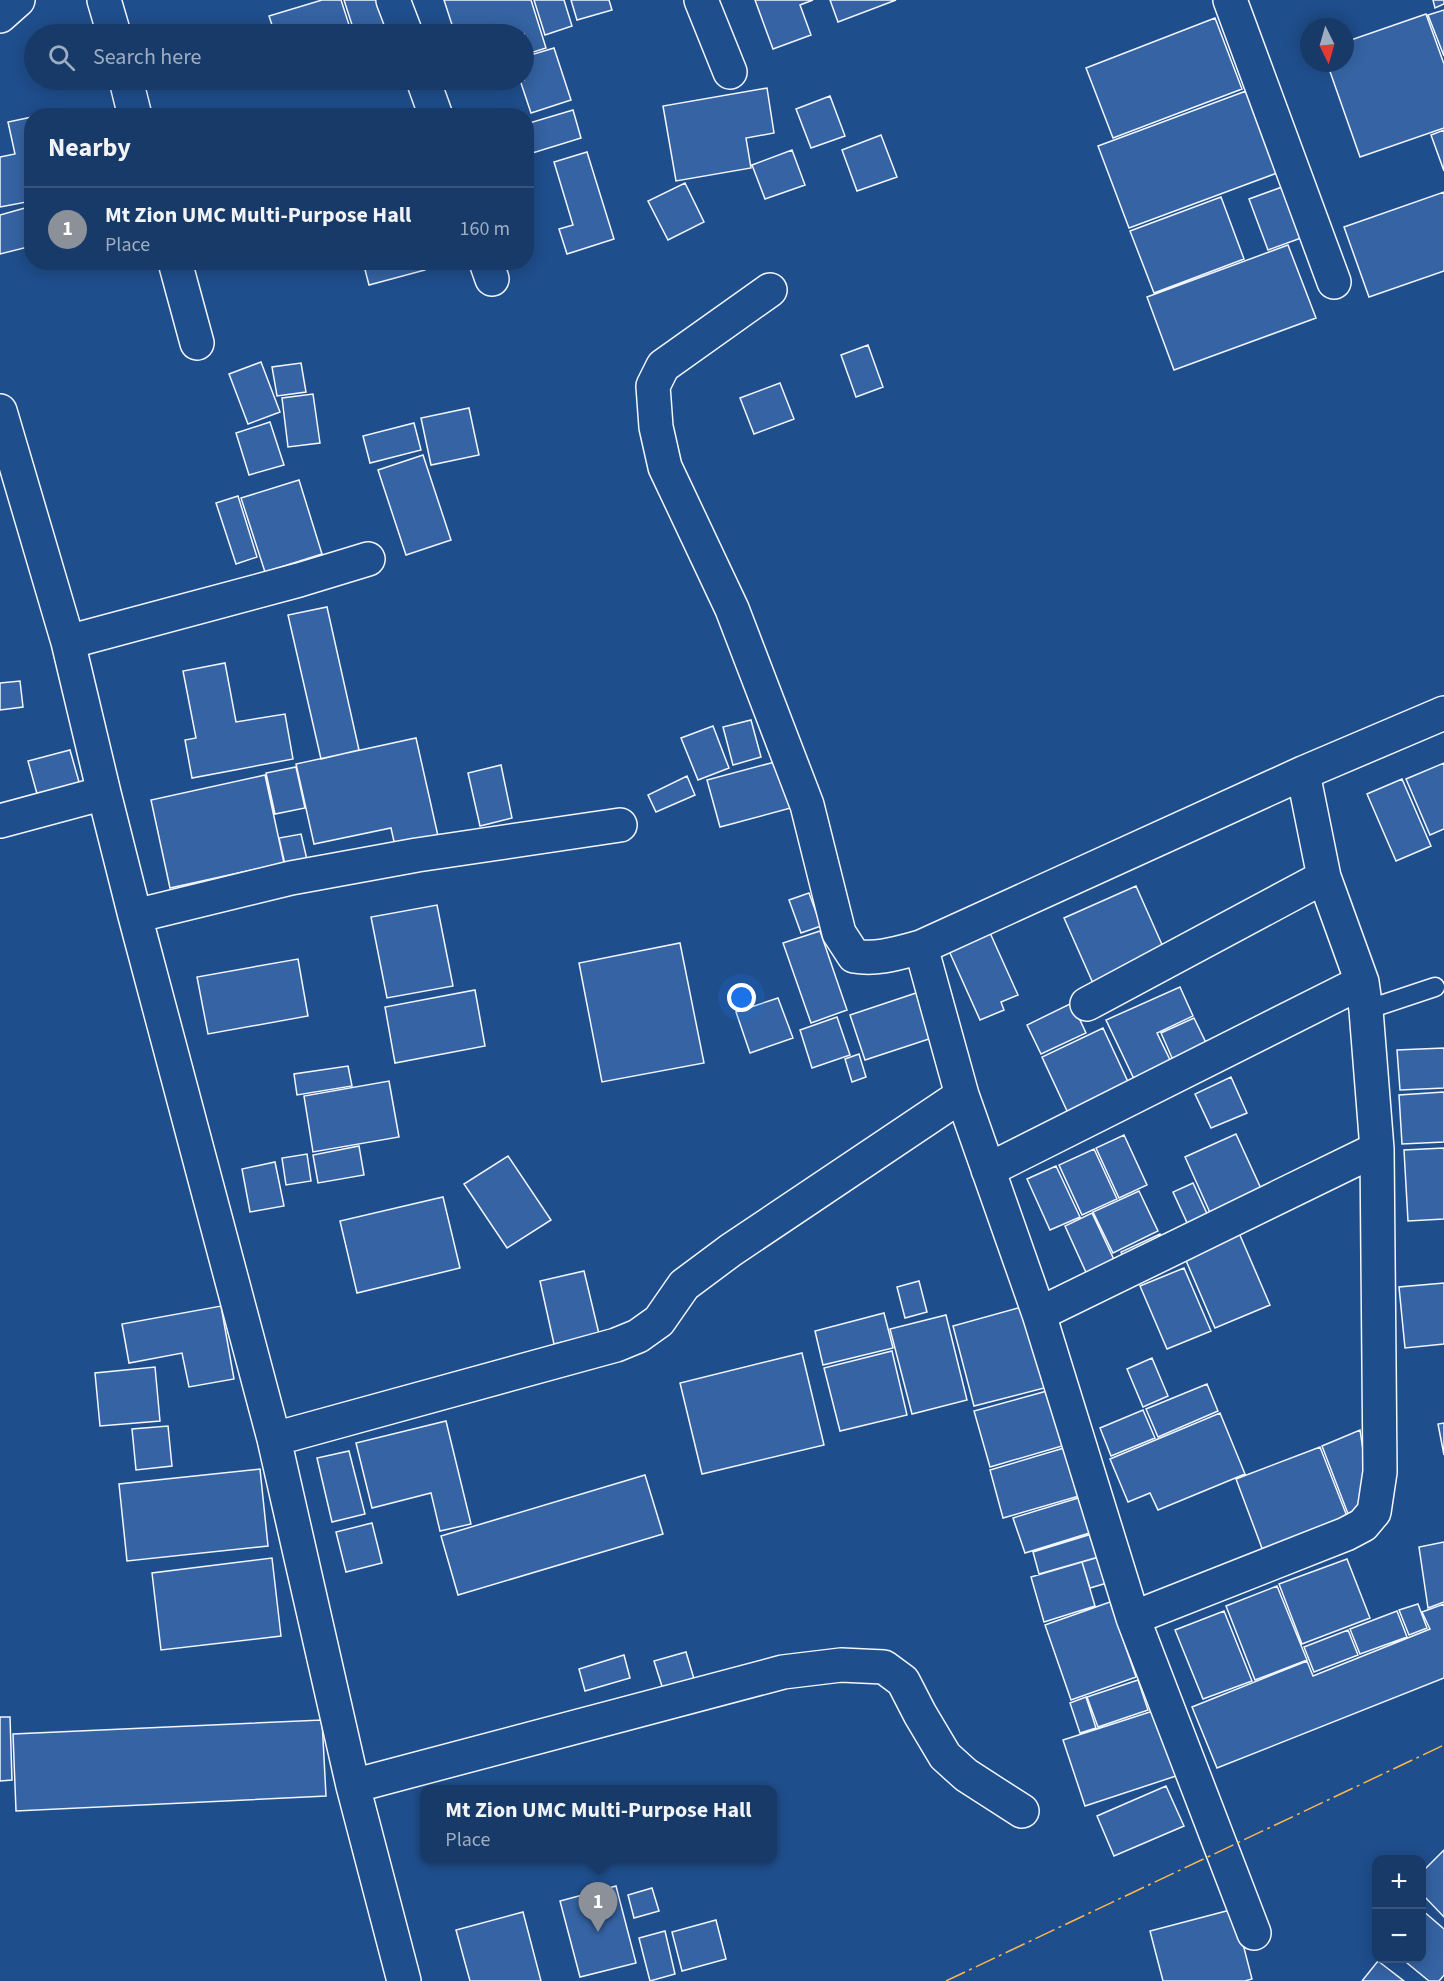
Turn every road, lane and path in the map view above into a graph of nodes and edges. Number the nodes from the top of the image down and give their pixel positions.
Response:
1 (18, 0) edge
2 (104, 0) edge
3 (393, 0) edge
4 (701, 0) edge
5 (1230, 0) edge
6 (0, 16) edge
7 (111, 24) edge
8 (402, 24) edge
9 (730, 72) dead end
10 (128, 90) edge
11 (427, 90) edge
12 (133, 108) edge
13 (433, 108) edge
14 (177, 270) edge
15 (1334, 282) dead end
16 (770, 290) dead end
17 (197, 343) dead end
18 (0, 411) edge
19 (368, 559) dead end
20 (68, 642) junction
21 (1444, 713) edge
22 (1303, 773) junction
23 (104, 793) junction
24 (0, 821) edge
25 (620, 825) dead end
26 (1324, 877) junction
27 (135, 916) junction
28 (921, 947) junction
29 (1435, 987) dead end
30 (1364, 996) junction
31 (1087, 1004) dead end
32 (963, 1095) junction
33 (1377, 1149) junction
34 (988, 1170) junction
35 (1039, 1314) junction
36 (274, 1439) junction
37 (1133, 1618) junction
38 (353, 1786) junction
39 (1022, 1811) dead end
40 (1254, 1933) dead end
41 (404, 1981) edge

1 - 6 street
2 - 7 street
3 - 8 street
4 - 9 street
5 - 15 street
10 - 12 street
11 - 13 street
14 - 17 street
16 - 28 street
18 - 20 street
19 - 20 street
20 - 23 street
21 - 22 street
22 - 26 street
22 - 28 street
23 - 24 street
23 - 27 street
25 - 27 street
26 - 30 street
26 - 31 street
27 - 36 street
28 - 32 street
29 - 30 lane
30 - 33 street
30 - 34 street
32 - 34 street
32 - 36 street
33 - 35 street
33 - 37 street
34 - 35 street
35 - 37 street
36 - 38 street
37 - 40 street
38 - 39 street
38 - 41 street

